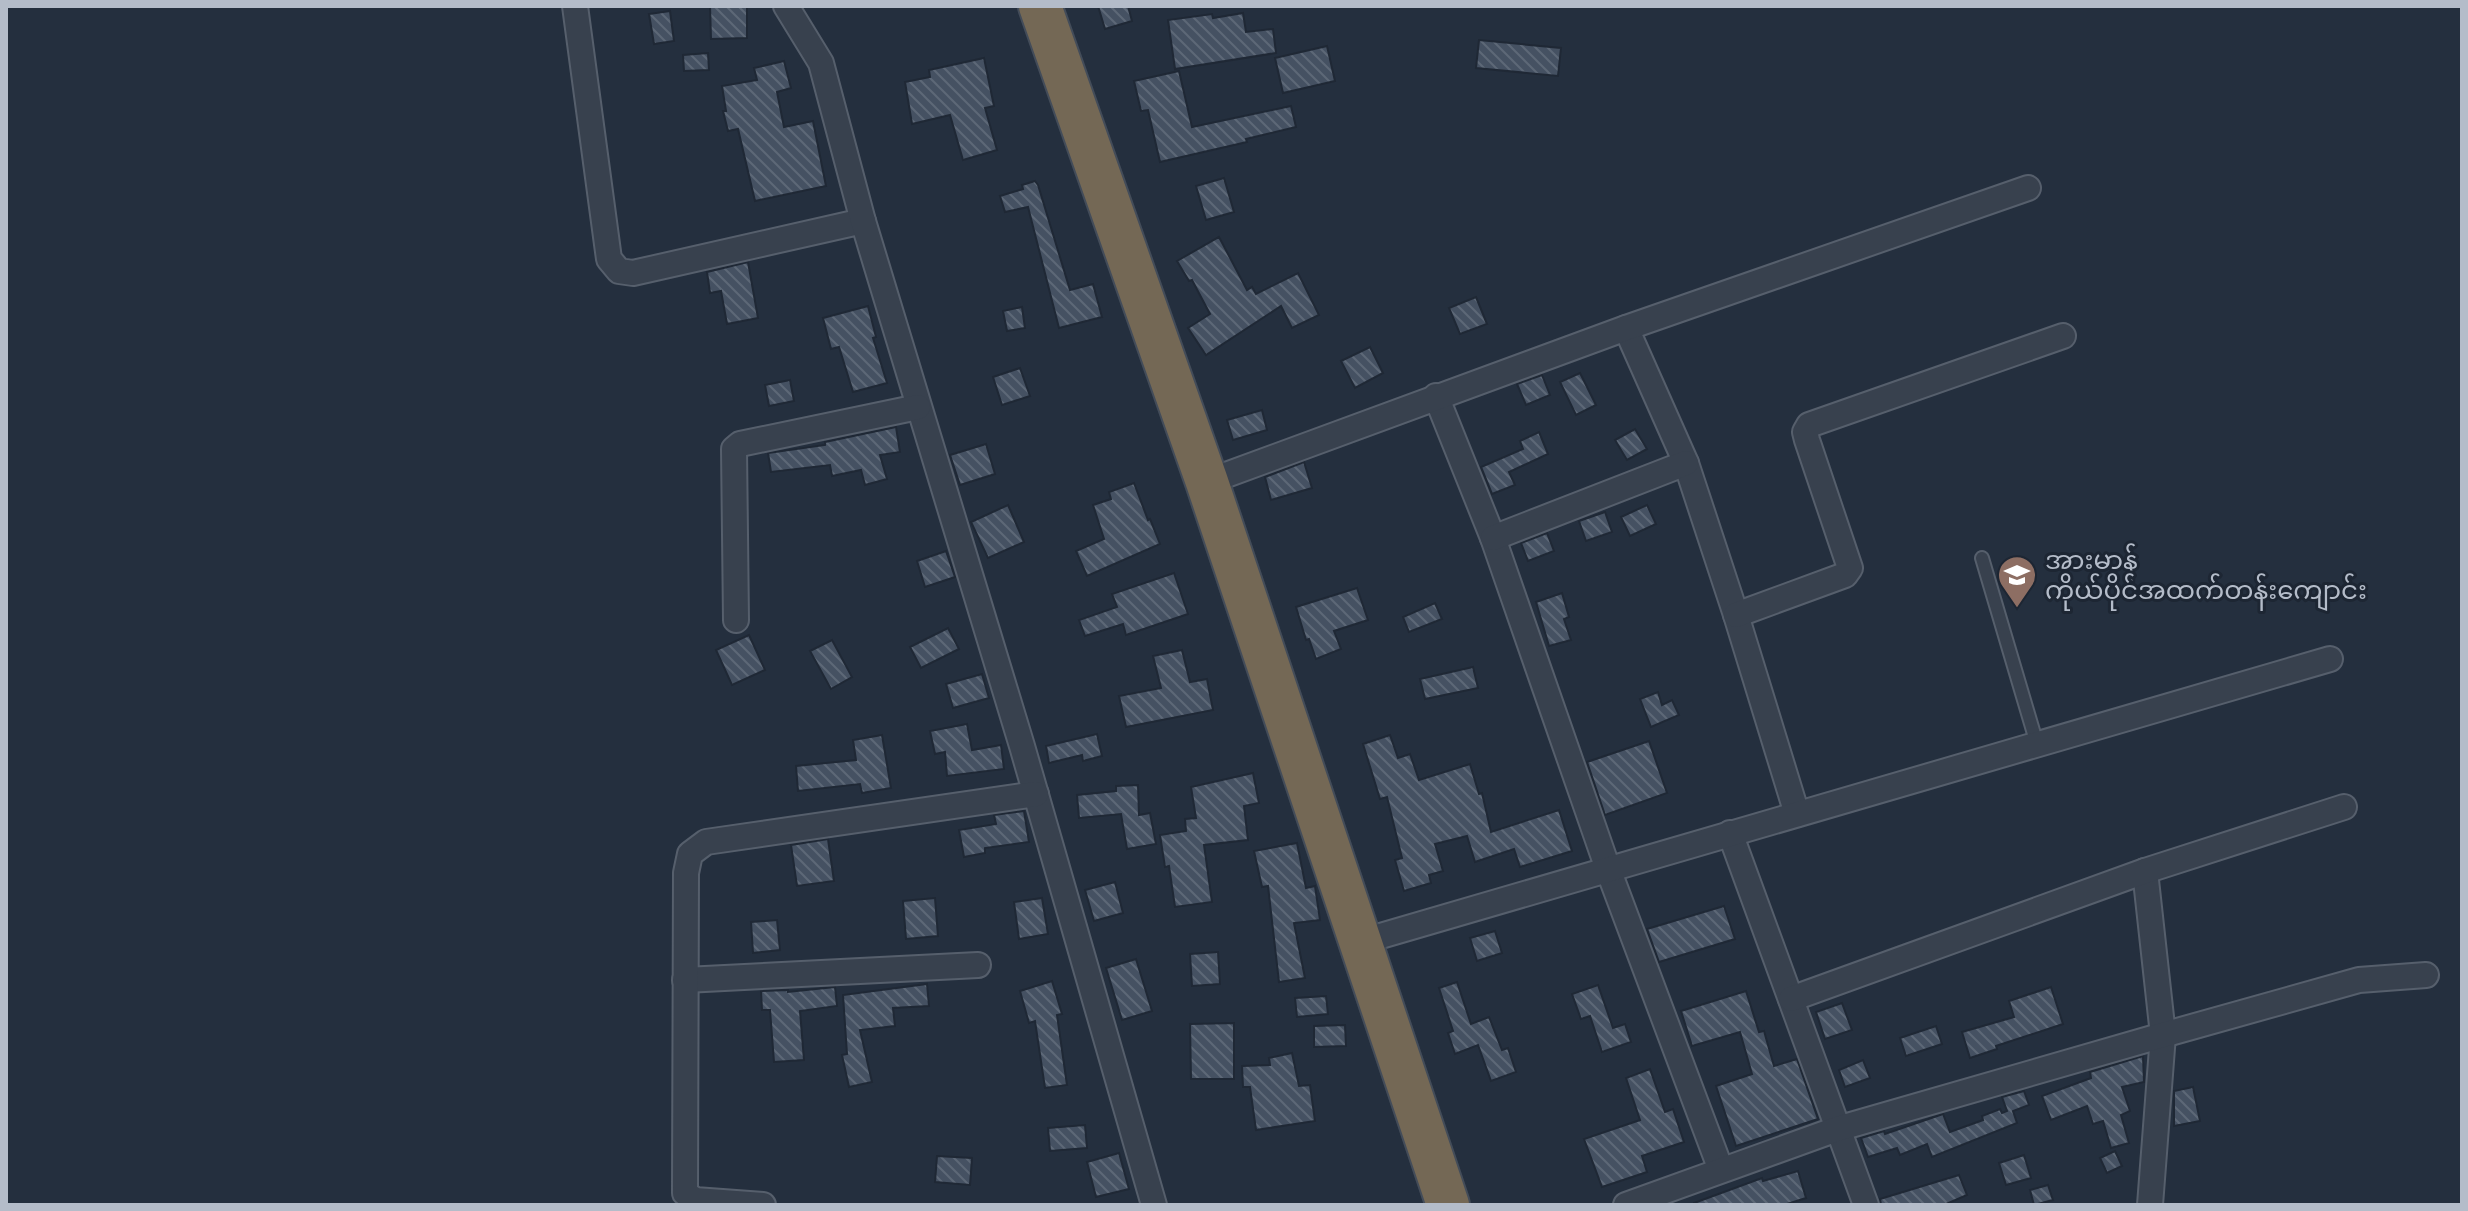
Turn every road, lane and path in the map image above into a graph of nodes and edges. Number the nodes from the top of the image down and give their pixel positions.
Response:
1 (575, 6) edge
2 (786, 6) edge
3 (1040, 6) edge
4 (2028, 188) dead end
5 (863, 221) junction
6 (1626, 328) junction
7 (2063, 336) dead end
8 (1436, 396) junction
9 (918, 407) junction
10 (1686, 463) junction
11 (1207, 482) junction
12 (1493, 538) junction
13 (1982, 558) dead end
14 (1736, 615) junction
15 (736, 620) dead end
16 (2330, 659) dead end
17 (2037, 744) junction
18 (1036, 794) junction
19 (2344, 807) dead end
20 (1797, 814) junction
21 (1730, 833) junction
22 (1608, 869) junction
23 (2145, 871) junction
24 (1360, 942) junction
25 (978, 965) dead end
26 (2426, 975) dead end
27 (685, 980) junction
28 (1791, 999) junction
29 (2163, 1035) junction
30 (1837, 1129) junction
31 (1721, 1170) junction
32 (1676, 1197) edge
33 (684, 1199) edge
34 (763, 1205) edge
35 (1154, 1205) edge
36 (1448, 1205) edge
37 (1626, 1205) edge
38 (1866, 1205) edge
39 (2150, 1205) edge

1 - 5 street
2 - 5 street
3 - 11 highway
4 - 6 street
5 - 9 street
6 - 8 street
6 - 10 street
7 - 14 street
8 - 11 street
8 - 12 street
9 - 15 street
9 - 18 street
10 - 12 street
10 - 14 street
11 - 24 highway
12 - 22 street
13 - 17 lane
14 - 20 street
16 - 17 street
17 - 20 street
18 - 27 street
18 - 35 street
19 - 23 street
20 - 21 street
21 - 22 street
21 - 28 street
22 - 24 street
22 - 31 street
23 - 28 street
23 - 29 street
24 - 36 highway
25 - 27 street
26 - 29 street
27 - 33 street
28 - 30 street
29 - 30 street
29 - 39 street
30 - 31 street
30 - 38 street
31 - 32 street
32 - 37 street
33 - 34 street

